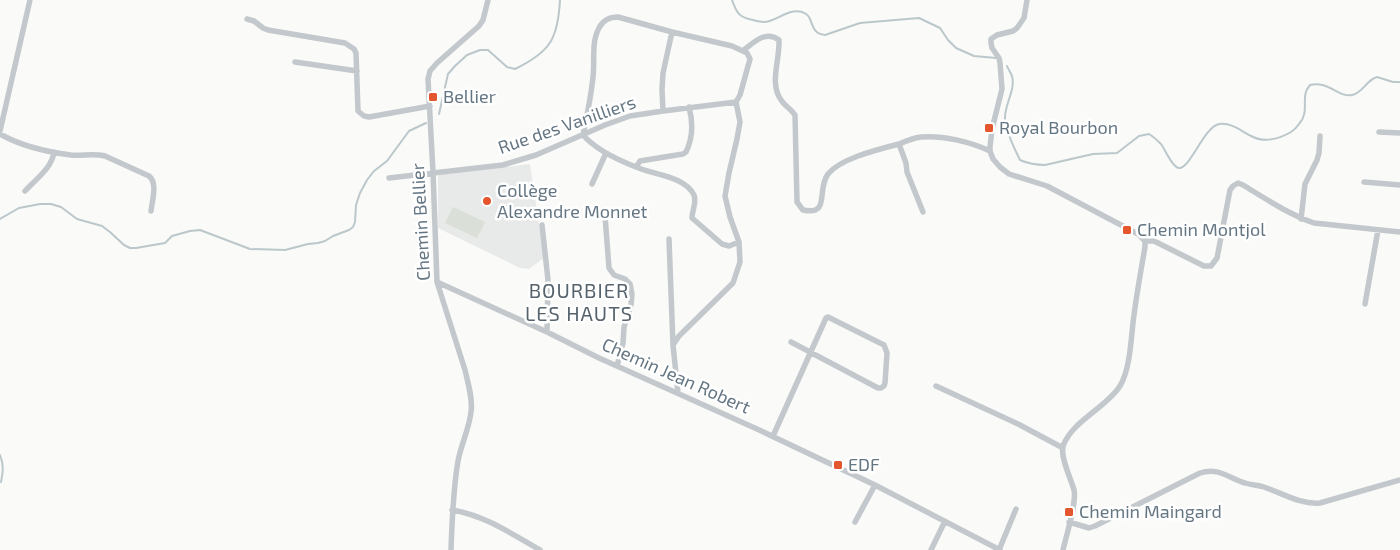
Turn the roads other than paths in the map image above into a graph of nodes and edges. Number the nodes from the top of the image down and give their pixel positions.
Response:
1 (30, 0) edge
2 (488, 0) edge
3 (1027, 0) edge
4 (246, 19) dead end
5 (672, 32) junction
6 (744, 50) junction
7 (295, 62) dead end
8 (357, 71) junction
9 (736, 102) junction
10 (430, 106) junction
11 (689, 107) junction
12 (663, 111) junction
13 (1379, 132) dead end
14 (0, 133) edge
15 (1400, 133) edge
16 (583, 135) junction
17 (1320, 136) dead end
18 (899, 144) junction
19 (990, 151) junction
20 (54, 152) junction
21 (606, 153) junction
22 (636, 167) junction
23 (434, 172) junction
24 (389, 178) dead end
25 (1364, 182) dead end
26 (592, 184) dead end
27 (1400, 185) edge
28 (25, 191) dead end
29 (602, 210) dead end
30 (151, 211) dead end
31 (923, 212) dead end
32 (1301, 218) junction
33 (542, 225) dead end
34 (1378, 230) junction
35 (1400, 232) edge
36 (669, 239) dead end
37 (1145, 241) junction
38 (739, 242) junction
39 (437, 282) junction
40 (1365, 304) dead end
41 (547, 332) junction
42 (791, 342) dead end
43 (673, 345) junction
44 (810, 353) junction
45 (617, 366) junction
46 (936, 386) dead end
47 (678, 393) junction
48 (773, 436) junction
49 (1063, 448) junction
50 (1400, 480) edge
51 (875, 485) junction
52 (1016, 509) dead end
53 (452, 510) junction
54 (945, 521) junction
55 (855, 522) dead end
56 (1069, 522) junction
57 (451, 550) edge
58 (540, 550) edge
59 (931, 550) edge
60 (999, 550) edge
61 (1063, 550) edge

1 - 14 street
2 - 10 street, Chemin Bellier
3 - 19 street
4 - 8 street
5 - 6 street
5 - 12 street
5 - 16 street
6 - 9 street
6 - 18 street
7 - 8 street
8 - 10 street
9 - 11 street, Rue des Vanilliers
9 - 38 street
10 - 23 street, Chemin Bellier
11 - 12 street, Rue des Vanilliers
11 - 22 street
12 - 16 street, Rue des Vanilliers
13 - 15 street
14 - 20 street
16 - 21 street
16 - 23 street, Rue des Vanilliers
17 - 32 street
18 - 19 street
18 - 31 street
19 - 37 street
20 - 28 street
20 - 30 street
21 - 22 street
21 - 26 street
22 - 38 street
23 - 24 street, Rue des Vanilliers
23 - 39 street, Chemin Bellier
25 - 27 street
29 - 45 street
32 - 34 street
32 - 37 street
33 - 41 street
34 - 35 street
34 - 40 street
36 - 43 street
37 - 49 street
38 - 43 street
39 - 41 street, Chemin Jean Robert
39 - 53 street, Chemin Bellier
41 - 45 street, Chemin Jean Robert
42 - 44 street
43 - 47 street
44 - 44 street
44 - 48 street
45 - 47 street, Chemin Jean Robert
46 - 49 street
47 - 48 street, Chemin Jean Robert
48 - 51 street, Chemin Jean Robert
49 - 56 street
50 - 56 street
51 - 54 street, Chemin Jean Robert
51 - 55 street
52 - 60 street
53 - 57 street, Chemin Bellier
53 - 58 street
54 - 59 street
54 - 60 street, Chemin Jean Robert
56 - 61 street

